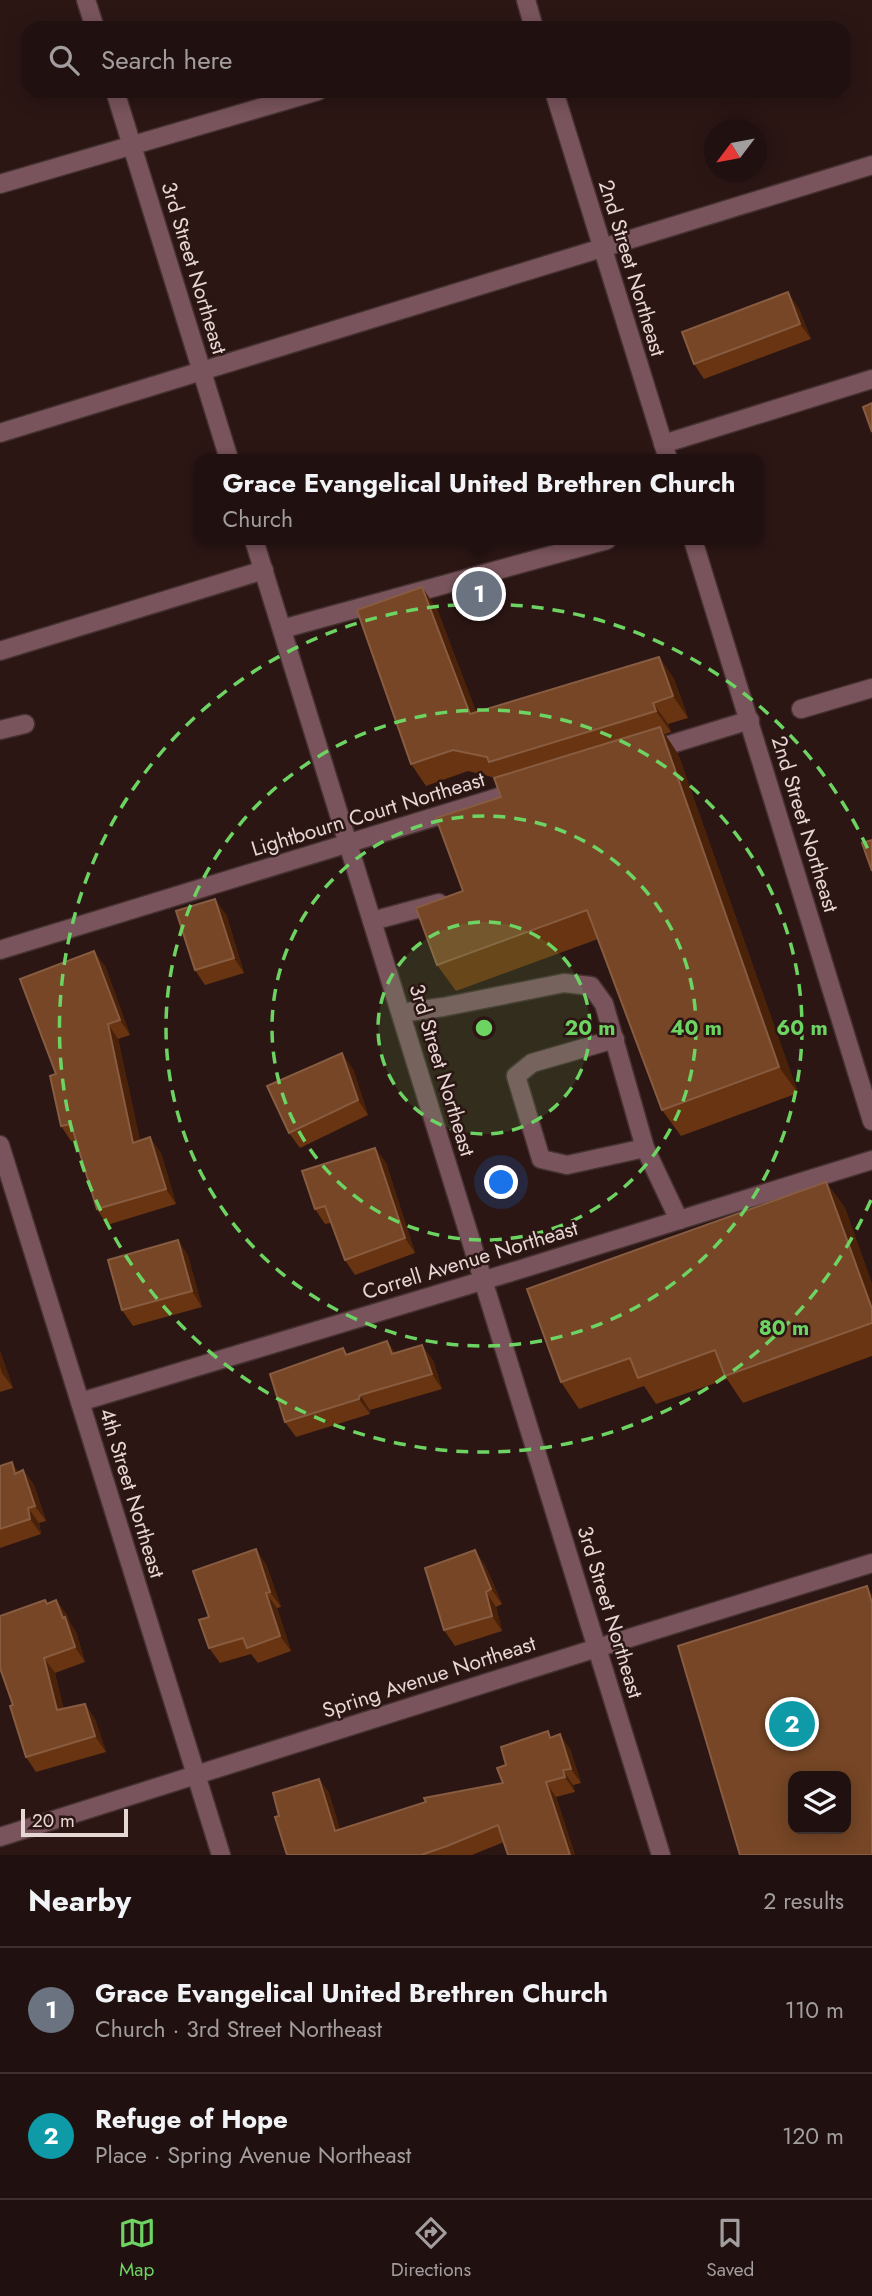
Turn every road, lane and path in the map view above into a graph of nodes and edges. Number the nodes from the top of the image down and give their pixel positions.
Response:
1 (86, 0) edge
2 (526, 0) edge
3 (93, 21) edge
4 (529, 21) edge
5 (117, 98) edge
6 (294, 98) edge
7 (556, 98) edge
8 (132, 145) junction
9 (872, 165) edge
10 (0, 184) edge
11 (602, 249) junction
12 (202, 371) junction
13 (872, 379) edge
14 (0, 433) edge
15 (665, 452) edge
16 (227, 454) edge
17 (256, 545) edge
18 (589, 545) edge
19 (695, 545) edge
20 (264, 570) junction
21 (282, 629) junction
22 (0, 651) edge
23 (872, 688) edge
24 (801, 709) dead end
25 (750, 720) junction
26 (25, 724) dead end
27 (0, 730) edge
28 (633, 756) edge
29 (543, 784) edge
30 (348, 844) junction
31 (445, 901) edge
32 (372, 922) junction
33 (0, 950) edge
34 (401, 1013) junction
35 (615, 1039) junction
36 (872, 1121) edge
37 (0, 1146) edge
38 (645, 1148) junction
39 (872, 1160) edge
40 (4, 1170) edge
41 (678, 1220) junction
42 (483, 1281) junction
43 (80, 1402) junction
44 (872, 1563) edge
45 (597, 1648) junction
46 (197, 1775) junction
47 (0, 1837) edge
48 (221, 1855) edge
49 (661, 1855) edge

1 - 3 street
2 - 4 street
5 - 8 street, 3rd Street Northeast
6 - 8 street
7 - 11 street, 2nd Street Northeast
8 - 10 street
8 - 12 street, 3rd Street Northeast
9 - 11 street
11 - 12 street
11 - 15 street, 2nd Street Northeast
12 - 14 street
12 - 16 street, 3rd Street Northeast
13 - 15 street
17 - 20 street, 3rd Street Northeast
18 - 21 street
19 - 25 street, 2nd Street Northeast
20 - 21 street, 3rd Street Northeast
20 - 22 street
21 - 30 street, 3rd Street Northeast
23 - 24 street
25 - 28 street
25 - 36 street, 2nd Street Northeast
26 - 27 street
29 - 30 street, Lightbourn Court Northeast
30 - 32 street, 3rd Street Northeast
30 - 33 street, Lightbourn Court Northeast
31 - 32 street
32 - 34 street, 3rd Street Northeast
34 - 35 street
34 - 42 street, 3rd Street Northeast
35 - 38 street
35 - 38 street
37 - 40 street, 4th Street Northeast
38 - 41 street
39 - 41 street, Correll Avenue Northeast
40 - 43 street, 4th Street Northeast
41 - 42 street, Correll Avenue Northeast
42 - 43 street, Correll Avenue Northeast
42 - 45 street, 3rd Street Northeast
43 - 46 street, 4th Street Northeast
44 - 45 street, Spring Avenue Northeast
45 - 46 street, Spring Avenue Northeast
45 - 49 street, 3rd Street Northeast
46 - 47 street, Spring Avenue Northeast
46 - 48 street, 4th Street Northeast

